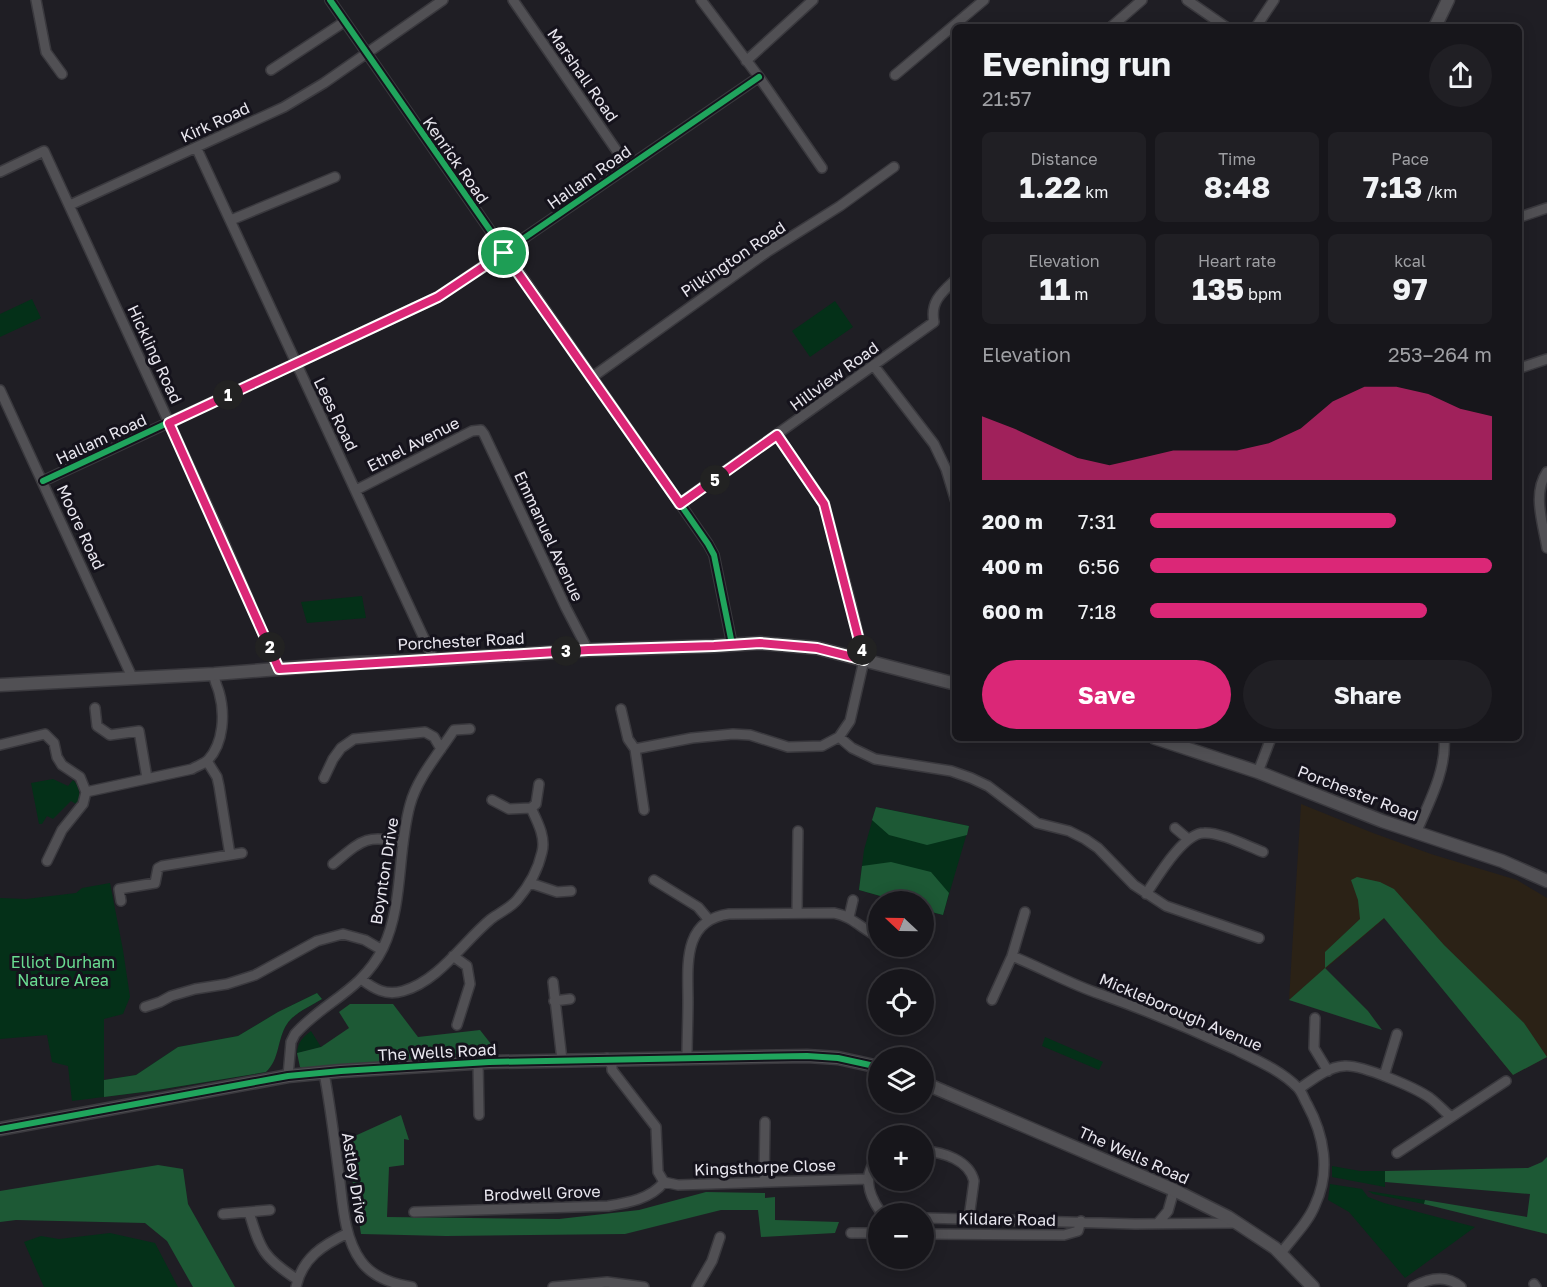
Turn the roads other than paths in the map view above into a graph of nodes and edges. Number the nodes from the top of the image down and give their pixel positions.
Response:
1 (36, 0) edge
2 (330, 0) edge
3 (443, 0) edge
4 (513, 0) edge
5 (701, 0) edge
6 (813, 0) edge
7 (984, 0) edge
8 (1142, 0) edge
9 (1187, 0) edge
10 (1274, 0) edge
11 (1448, 0) edge
12 (344, 22) junction
13 (956, 24) edge
14 (1114, 24) edge
15 (1222, 24) edge
16 (1258, 24) edge
17 (1436, 24) edge
18 (952, 27) edge
19 (365, 54) junction
20 (746, 61) junction
21 (271, 70) dead end
22 (62, 74) dead end
23 (895, 75) dead end
24 (759, 77) junction
25 (196, 147) junction
26 (628, 167) junction
27 (894, 167) dead end
28 (822, 168) dead end
29 (0, 172) edge
30 (334, 177) dead end
31 (70, 205) junction
32 (1547, 208) edge
33 (1522, 216) edge
34 (231, 220) junction
35 (504, 253) junction
36 (952, 283) edge
37 (1547, 359) edge
38 (296, 364) junction
39 (874, 366) junction
40 (1522, 367) edge
41 (591, 378) junction
42 (0, 390) edge
43 (169, 423) junction
44 (484, 434) joint
45 (777, 435) junction
46 (1547, 472) edge
47 (43, 481) junction
48 (952, 489) edge
49 (356, 490) junction
50 (680, 504) junction
51 (1547, 548) edge
52 (732, 644) junction
53 (588, 650) junction
54 (434, 660) junction
55 (864, 660) junction
56 (279, 669) junction
57 (214, 674) junction
58 (132, 677) junction
59 (952, 683) edge
60 (0, 685) edge
61 (94, 708) dead end
62 (621, 709) dead end
63 (470, 729) dead end
64 (839, 737) junction
65 (1164, 741) edge
66 (1270, 741) edge
67 (1444, 741) edge
68 (0, 745) edge
69 (441, 749) junction
70 (635, 749) junction
71 (323, 754) dead end
72 (333, 759) junction
73 (207, 761) junction
74 (1258, 772) junction
75 (147, 778) junction
76 (324, 778) dead end
77 (539, 784) dead end
78 (86, 792) junction
79 (492, 800) dead end
80 (531, 808) junction
81 (644, 810) dead end
82 (1175, 828) dead end
83 (798, 831) dead end
84 (1416, 833) junction
85 (1188, 839) junction
86 (402, 843) junction
87 (1263, 852) dead end
88 (242, 853) dead end
89 (230, 855) junction
90 (47, 861) dead end
91 (333, 864) dead end
92 (654, 880) dead end
93 (1547, 882) edge
94 (530, 883) junction
95 (571, 891) dead end
96 (1146, 894) junction
97 (853, 900) dead end
98 (121, 902) dead end
99 (1025, 912) dead end
100 (797, 913) junction
101 (849, 917) junction
102 (709, 920) junction
103 (868, 932) edge
104 (1259, 938) dead end
105 (382, 950) junction
106 (453, 956) junction
107 (1012, 956) junction
108 (361, 979) junction
109 (553, 982) dead end
110 (570, 999) dead end
111 (554, 1000) junction
112 (992, 1000) dead end
113 (145, 1007) dead end
114 (1315, 1018) dead end
115 (457, 1025) dead end
116 (1396, 1034) dead end
117 (607, 1058) junction
118 (687, 1058) junction
119 (562, 1060) junction
120 (478, 1062) junction
121 (868, 1065) edge
122 (1328, 1071) junction
123 (324, 1073) junction
124 (288, 1076) junction
125 (1384, 1076) junction
126 (1506, 1081) dead end
127 (934, 1087) edge
128 (1299, 1089) junction
129 (479, 1115) dead end
130 (1451, 1117) junction
131 (765, 1122) dead end
132 (0, 1129) edge
133 (934, 1152) edge
134 (1396, 1153) dead end
135 (867, 1179) joint
136 (664, 1182) junction
137 (764, 1182) junction
138 (1174, 1190) junction
139 (875, 1203) edge
140 (270, 1210) dead end
141 (249, 1212) junction
142 (414, 1212) dead end
143 (223, 1214) dead end
144 (934, 1218) edge
145 (969, 1218) junction
146 (1081, 1221) junction
147 (1158, 1223) junction
148 (1237, 1223) junction
149 (348, 1233) junction
150 (850, 1233) dead end
151 (868, 1233) edge
152 (934, 1233) edge
153 (720, 1237) dead end
154 (1281, 1253) junction
155 (297, 1283) edge
156 (412, 1287) edge
157 (553, 1287) edge
158 (644, 1287) edge
159 (698, 1287) edge
160 (1313, 1287) edge
161 (1413, 1287) edge
162 (1461, 1287) edge

1 - 22 street
2 - 12 street, Kenrick Road
3 - 19 street, Kirk Road
4 - 26 street, Marshall Road
5 - 20 street
6 - 20 street
7 - 13 street
8 - 14 street
9 - 15 street
10 - 16 street
11 - 17 street
12 - 19 street, Kenrick Road
12 - 21 street
18 - 23 street
19 - 25 street, Kirk Road
19 - 35 street, Kenrick Road
20 - 24 street
24 - 26 street, Hallam Road
24 - 28 street
25 - 31 street, Kirk Road
25 - 34 street, Lees Road
26 - 35 street, Hallam Road
27 - 41 street, Pilkington Road
29 - 31 street, Hickling Road
30 - 34 street
31 - 43 street, Hickling Road
32 - 33 street
34 - 38 street, Lees Road
35 - 38 street, Hallam Road
35 - 41 street, Kenrick Road
36 - 39 street, Hillview Road
37 - 40 street
38 - 43 street, Hallam Road
38 - 49 street, Lees Road
39 - 45 street, Hillview Road
39 - 48 street
41 - 50 street, Kenrick Road
42 - 47 street, Moore Road
43 - 47 street, Hallam Road
43 - 56 street, Hickling Road
44 - 49 street, Ethel Avenue
44 - 53 street, Emmanuel Avenue
45 - 50 street, Hillview Road
45 - 55 street
46 - 51 street
47 - 58 street, Moore Road
49 - 54 street, Lees Road
50 - 52 street, Kenrick Road
52 - 53 street, Porchester Road
52 - 55 street, Porchester Road
53 - 54 street, Porchester Road
54 - 56 street, Porchester Road
55 - 59 street, Porchester Road
55 - 64 street
56 - 57 street, Porchester Road
57 - 58 street, Porchester Road
57 - 73 street
58 - 60 street, Porchester Road
61 - 75 street
62 - 70 street
63 - 69 street, Boynton Drive
64 - 70 street
64 - 96 street
65 - 74 street, Porchester Road
66 - 74 street
67 - 84 street
68 - 78 street
69 - 72 street
69 - 86 street, Boynton Drive
70 - 81 street
71 - 72 street
72 - 76 street
73 - 75 street
73 - 89 street
74 - 84 street, Porchester Road
75 - 78 street
77 - 80 street
78 - 90 street
79 - 80 street
80 - 94 street
82 - 85 street
83 - 100 street
84 - 93 street, Porchester Road
85 - 87 street
85 - 96 street
86 - 91 street
86 - 105 street, Boynton Drive
88 - 89 street
89 - 98 street
92 - 102 street
94 - 95 street
94 - 106 street
96 - 104 street
97 - 101 street
99 - 107 street
100 - 101 street
100 - 102 street
101 - 103 street
102 - 118 street
105 - 108 street, Boynton Drive
105 - 113 street
106 - 108 street
106 - 115 street
107 - 112 street
107 - 128 street, Mickleborough Avenue
108 - 124 street, Boynton Drive
109 - 111 street
110 - 111 street
111 - 119 street
114 - 122 street
116 - 125 street
117 - 118 street, The Wells Road
117 - 119 street, The Wells Road
117 - 136 street
118 - 121 street, The Wells Road
119 - 120 street, The Wells Road
120 - 123 street, The Wells Road
120 - 129 street
122 - 125 street
122 - 128 street
123 - 124 street, The Wells Road
123 - 149 street, Astley Drive
124 - 132 street, The Wells Road
125 - 130 street
126 - 130 street
127 - 138 street, The Wells Road
128 - 154 street, Mickleborough Avenue
130 - 134 street
131 - 137 street
133 - 145 street, Kildare Road
135 - 137 street, Kingsthorpe Close
135 - 139 street
136 - 137 street, Kingsthorpe Close
136 - 142 street, Brodwell Grove
138 - 147 street
138 - 148 street, The Wells Road
140 - 141 street
141 - 143 street
141 - 155 street
144 - 145 street, Kildare Road
145 - 146 street, Kildare Road
146 - 147 street, Kildare Road
146 - 152 street, Kildare Road
147 - 148 street, Kildare Road
148 - 154 street, The Wells Road
149 - 155 street
149 - 156 street, Astley Drive
150 - 151 street
153 - 159 street
154 - 160 street, The Wells Road
157 - 158 street
161 - 162 street

